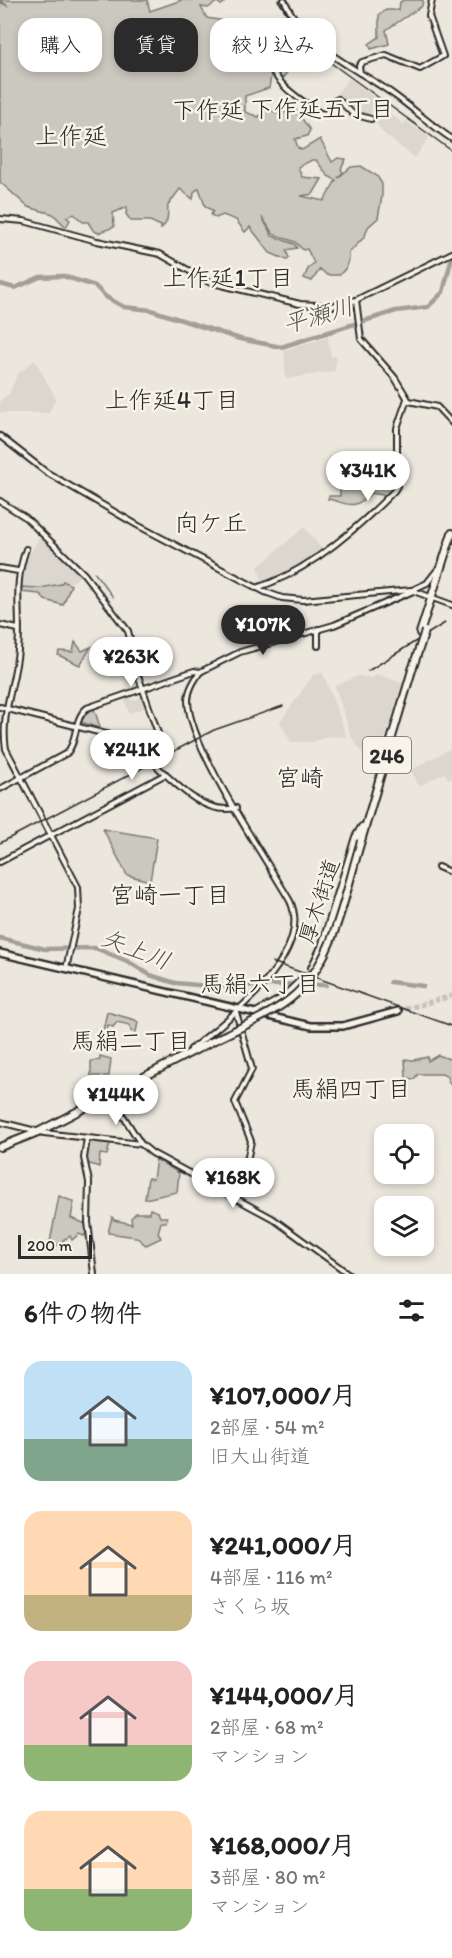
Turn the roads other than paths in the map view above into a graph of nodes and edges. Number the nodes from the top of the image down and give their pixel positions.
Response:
1 (284, 0) edge
2 (432, 0) edge
3 (272, 72) edge
4 (360, 74) junction
5 (371, 119) dead end
6 (452, 139) edge
7 (0, 219) edge
8 (451, 253) edge
9 (356, 300) junction
10 (406, 399) junction
11 (452, 423) edge
12 (0, 436) edge
13 (0, 501) edge
14 (452, 533) edge
15 (452, 542) edge
16 (26, 549) dead end
17 (442, 561) junction
18 (0, 568) edge
19 (18, 571) junction
20 (256, 588) junction
21 (411, 590) junction
22 (396, 592) junction
23 (418, 592) junction
24 (432, 598) junction
25 (394, 600) junction
26 (452, 605) edge
27 (0, 625) edge
28 (18, 629) junction
29 (318, 629) junction
30 (318, 646) dead end
31 (200, 672) junction
32 (190, 673) junction
33 (196, 677) junction
34 (142, 689) junction
35 (2, 708) edge
36 (77, 726) junction
37 (160, 739) dead end
38 (166, 774) junction
39 (21, 778) junction
40 (0, 789) edge
41 (236, 808) junction
42 (363, 828) junction
43 (52, 836) junction
44 (0, 862) edge
45 (438, 867) dead end
46 (452, 873) edge
47 (351, 884) dead end
48 (0, 953) edge
49 (312, 968) dead end
50 (66, 969) junction
51 (306, 976) dead end
52 (238, 1011) junction
53 (398, 1011) tunnel mouth
54 (256, 1013) junction
55 (239, 1030) dead end
56 (202, 1045) junction
57 (108, 1093) junction
58 (0, 1122) edge
59 (36, 1131) junction
60 (87, 1138) junction
61 (141, 1144) junction
62 (0, 1146) edge
63 (241, 1191) dead end
64 (94, 1274) edge
65 (349, 1274) edge

1 - 4 street
2 - 4 street
3 - 5 street
4 - 6 street
7 - 9 street
8 - 9 street
9 - 10 street
10 - 11 street
10 - 20 street
12 - 20 street
13 - 34 street
14 - 17 highway, 厚木街道 / 246
15 - 24 highway, 厚木街道 / 246
16 - 19 street
17 - 21 street
17 - 24 highway, 厚木街道 / 246
18 - 19 street
19 - 28 street
20 - 22 street
21 - 22 street
21 - 23 street
22 - 25 street
23 - 24 street
23 - 25 street
24 - 26 street
24 - 42 highway, 厚木街道 / 246, bridge
25 - 29 street
27 - 28 street
28 - 35 street
29 - 30 street
29 - 31 street
31 - 32 street
31 - 33 street
32 - 33 street
32 - 34 street
33 - 41 street
34 - 36 street
34 - 37 street
35 - 36 street
35 - 39 street
36 - 38 street
36 - 39 street
38 - 41 street
38 - 43 street
39 - 40 street
39 - 43 street
41 - 52 street
42 - 47 highway
42 - 49 highway
42 - 56 highway, 厚木街道 / 246, bridge
43 - 44 street
43 - 50 street
45 - 46 street
48 - 50 main road
50 - 52 main road
51 - 54 highway
52 - 54 main road
52 - 56 street
52 - 63 street
53 - 54 main road
55 - 56 highway
56 - 57 highway, 厚木街道 / 246
57 - 59 highway, 厚木街道 / 246
57 - 61 street
58 - 59 street
59 - 60 street
59 - 62 highway, 厚木街道 / 246
60 - 61 street
60 - 64 street
61 - 65 street

